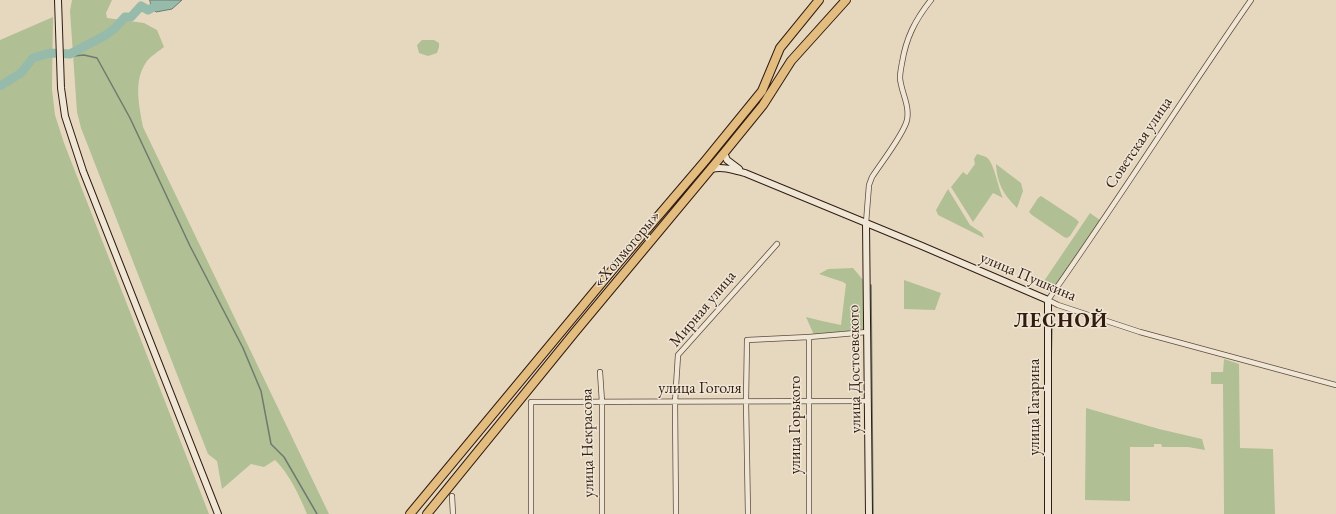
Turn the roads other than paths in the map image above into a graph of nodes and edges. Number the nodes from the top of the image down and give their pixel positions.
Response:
1 (58, 0) edge
2 (819, 0) edge
3 (846, 0) edge
4 (931, 0) edge
5 (1251, 0) edge
6 (724, 153) junction
7 (711, 169) junction
8 (745, 174) junction
9 (866, 223) junction
10 (777, 244) dead end
11 (1048, 300) junction
12 (867, 332) junction
13 (809, 337) junction
14 (600, 372) dead end
15 (1336, 385) edge
16 (868, 400) junction
17 (746, 401) junction
18 (602, 402) junction
19 (675, 402) junction
20 (809, 402) junction
21 (452, 496) dead end
22 (218, 514) edge
23 (410, 514) edge
24 (427, 514) edge
25 (453, 514) edge
26 (530, 514) edge
27 (602, 514) edge
28 (676, 514) edge
29 (748, 514) edge
30 (809, 514) edge
31 (869, 514) edge
32 (1048, 514) edge

1 - 22 street
2 - 23 highway, «Холмогоры»
3 - 6 highway, «Холмогоры»
4 - 9 street
5 - 11 street, Советская улица
6 - 7 highway, «Холмогоры»
6 - 8 street
7 - 8 street
7 - 24 highway, «Холмогоры»
8 - 9 street, улица Пушкина
9 - 11 street, улица Пушкина
9 - 12 street, улица Достоевского
10 - 19 street, Мирная улица
11 - 15 street, улица Пушкина
11 - 32 street, улица Гагарина
12 - 13 street
12 - 16 street, улица Достоевского
13 - 17 street
13 - 20 street, улица Горького
14 - 18 street, улица Некрасова
16 - 20 street, улица Гоголя
16 - 31 street, улица Достоевского
17 - 19 street, улица Гоголя
17 - 20 street, улица Гоголя
17 - 29 street
18 - 19 street, улица Гоголя
18 - 26 street, улица Гоголя
18 - 27 street, улица Некрасова
19 - 28 street, Мирная улица
20 - 30 street, улица Горького
21 - 25 street

